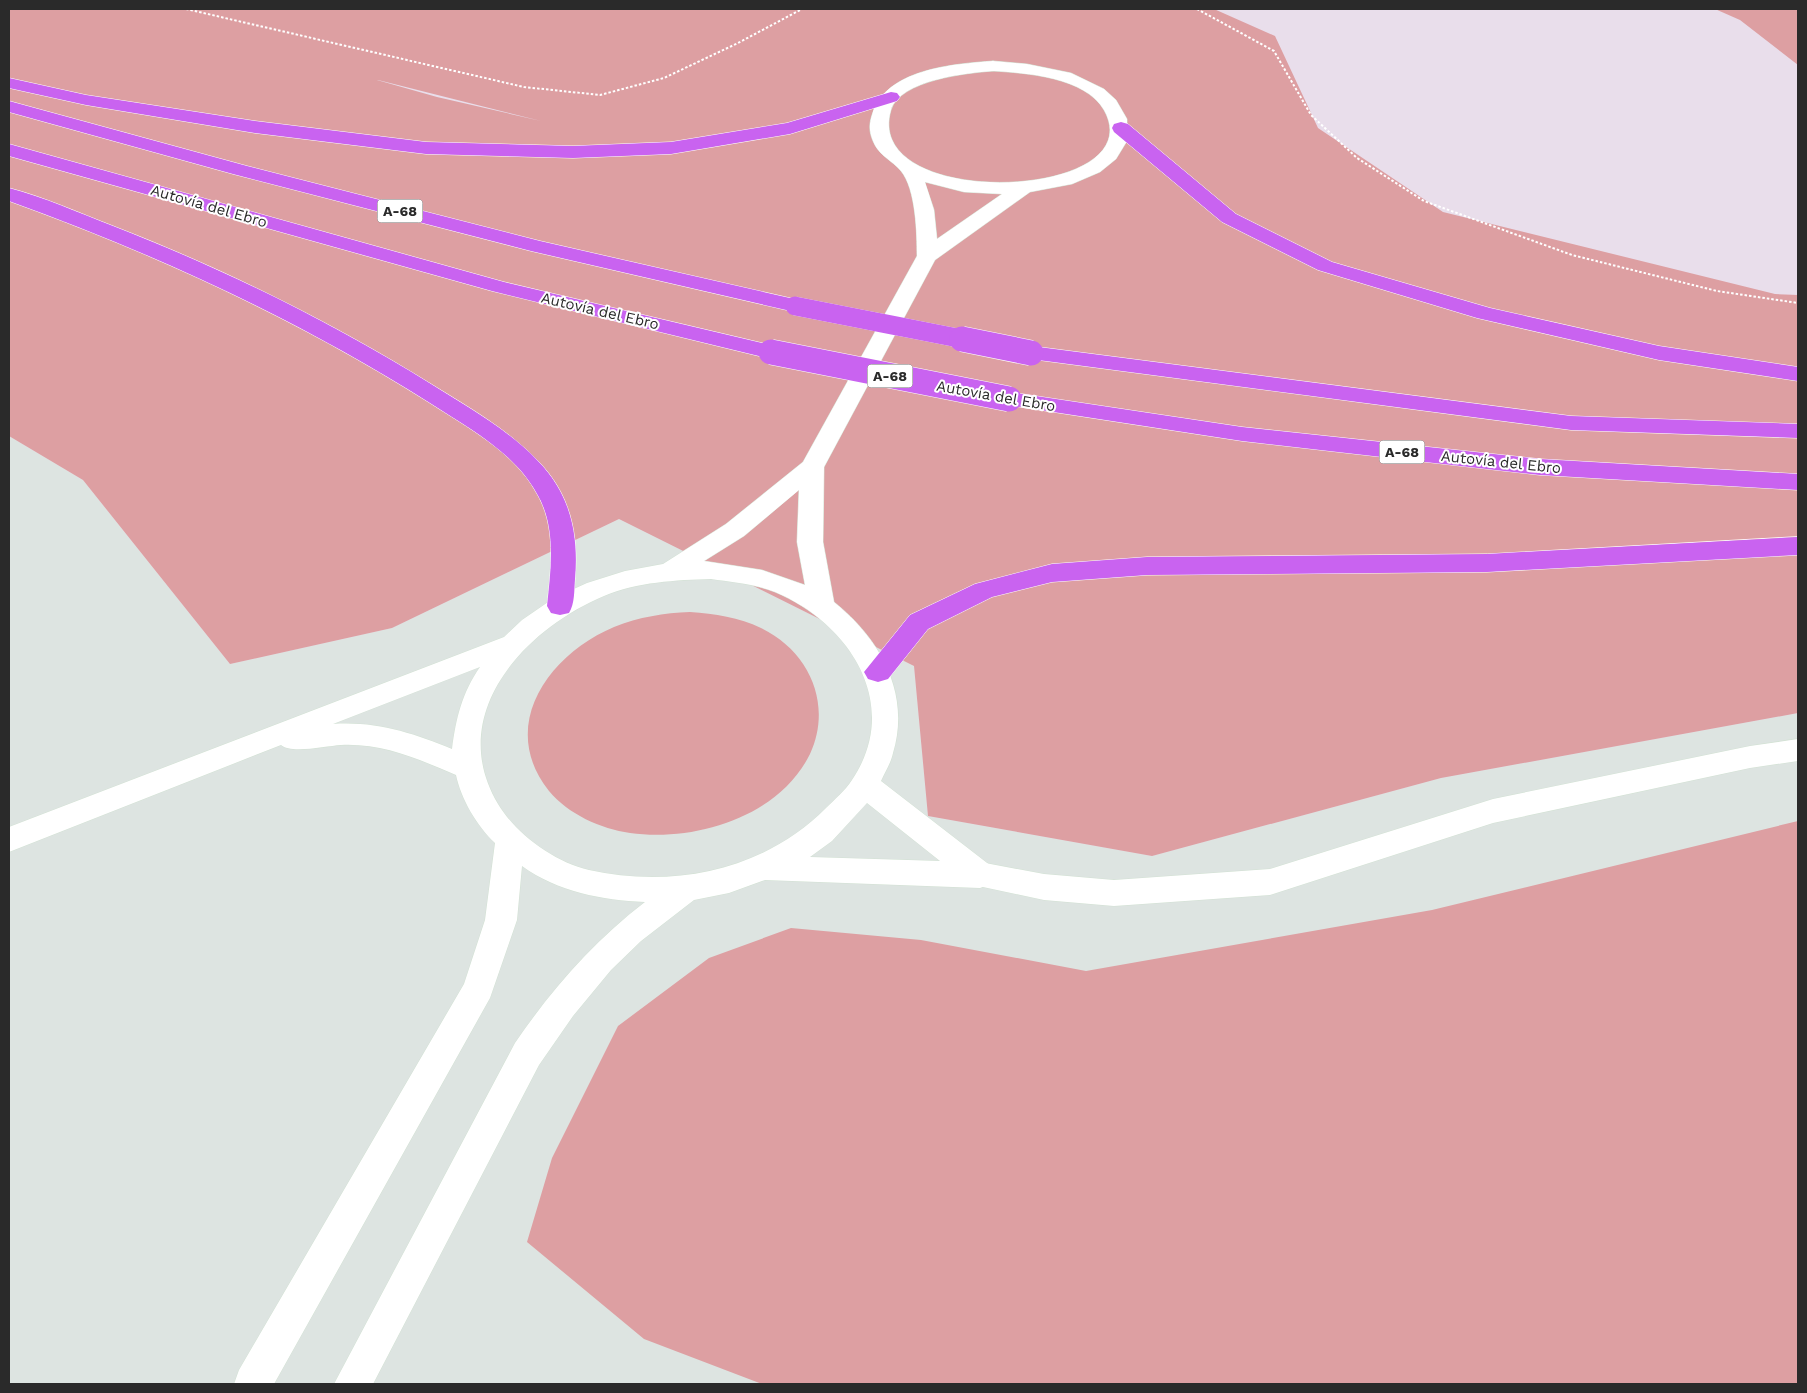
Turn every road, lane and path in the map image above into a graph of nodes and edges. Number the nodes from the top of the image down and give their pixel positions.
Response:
1 (186, 9) edge
2 (802, 9) edge
3 (1198, 9) edge
4 (9, 83) edge
5 (890, 97) junction
6 (9, 106) edge
7 (1121, 128) junction
8 (9, 150) edge
9 (909, 167) junction
10 (1023, 188) junction
11 (9, 194) edge
12 (927, 256) junction
13 (1798, 303) edge
14 (1798, 374) edge
15 (1798, 431) edge
16 (812, 467) junction
17 (1798, 482) edge
18 (1798, 546) edge
19 (671, 571) junction
20 (821, 604) junction
21 (560, 606) junction
22 (508, 646) junction
23 (878, 672) junction
24 (258, 743) junction
25 (1798, 750) edge
26 (467, 767) junction
27 (864, 785) junction
28 (9, 840) edge
29 (510, 841) junction
30 (766, 868) junction
31 (980, 875) junction
32 (685, 889) junction
33 (253, 1384) edge
34 (354, 1384) edge

1 - 2 path
3 - 13 path
4 - 5 highway
5 - 7 street
5 - 9 street
6 - 15 highway, A-68, bridge
7 - 10 street
7 - 14 highway
8 - 17 highway, Autovía del Ebro / A-68, bridge
9 - 10 street
9 - 12 street
10 - 12 street
11 - 21 highway
12 - 16 street
16 - 19 street
16 - 20 street
18 - 23 highway
19 - 20 street
19 - 21 street
20 - 23 street
21 - 22 street
22 - 24 street
22 - 26 street
23 - 27 street
24 - 26 street
24 - 28 street
25 - 31 street
26 - 29 street
27 - 30 street
27 - 31 street
29 - 32 street
29 - 33 street
30 - 31 street
30 - 32 street
32 - 34 street

